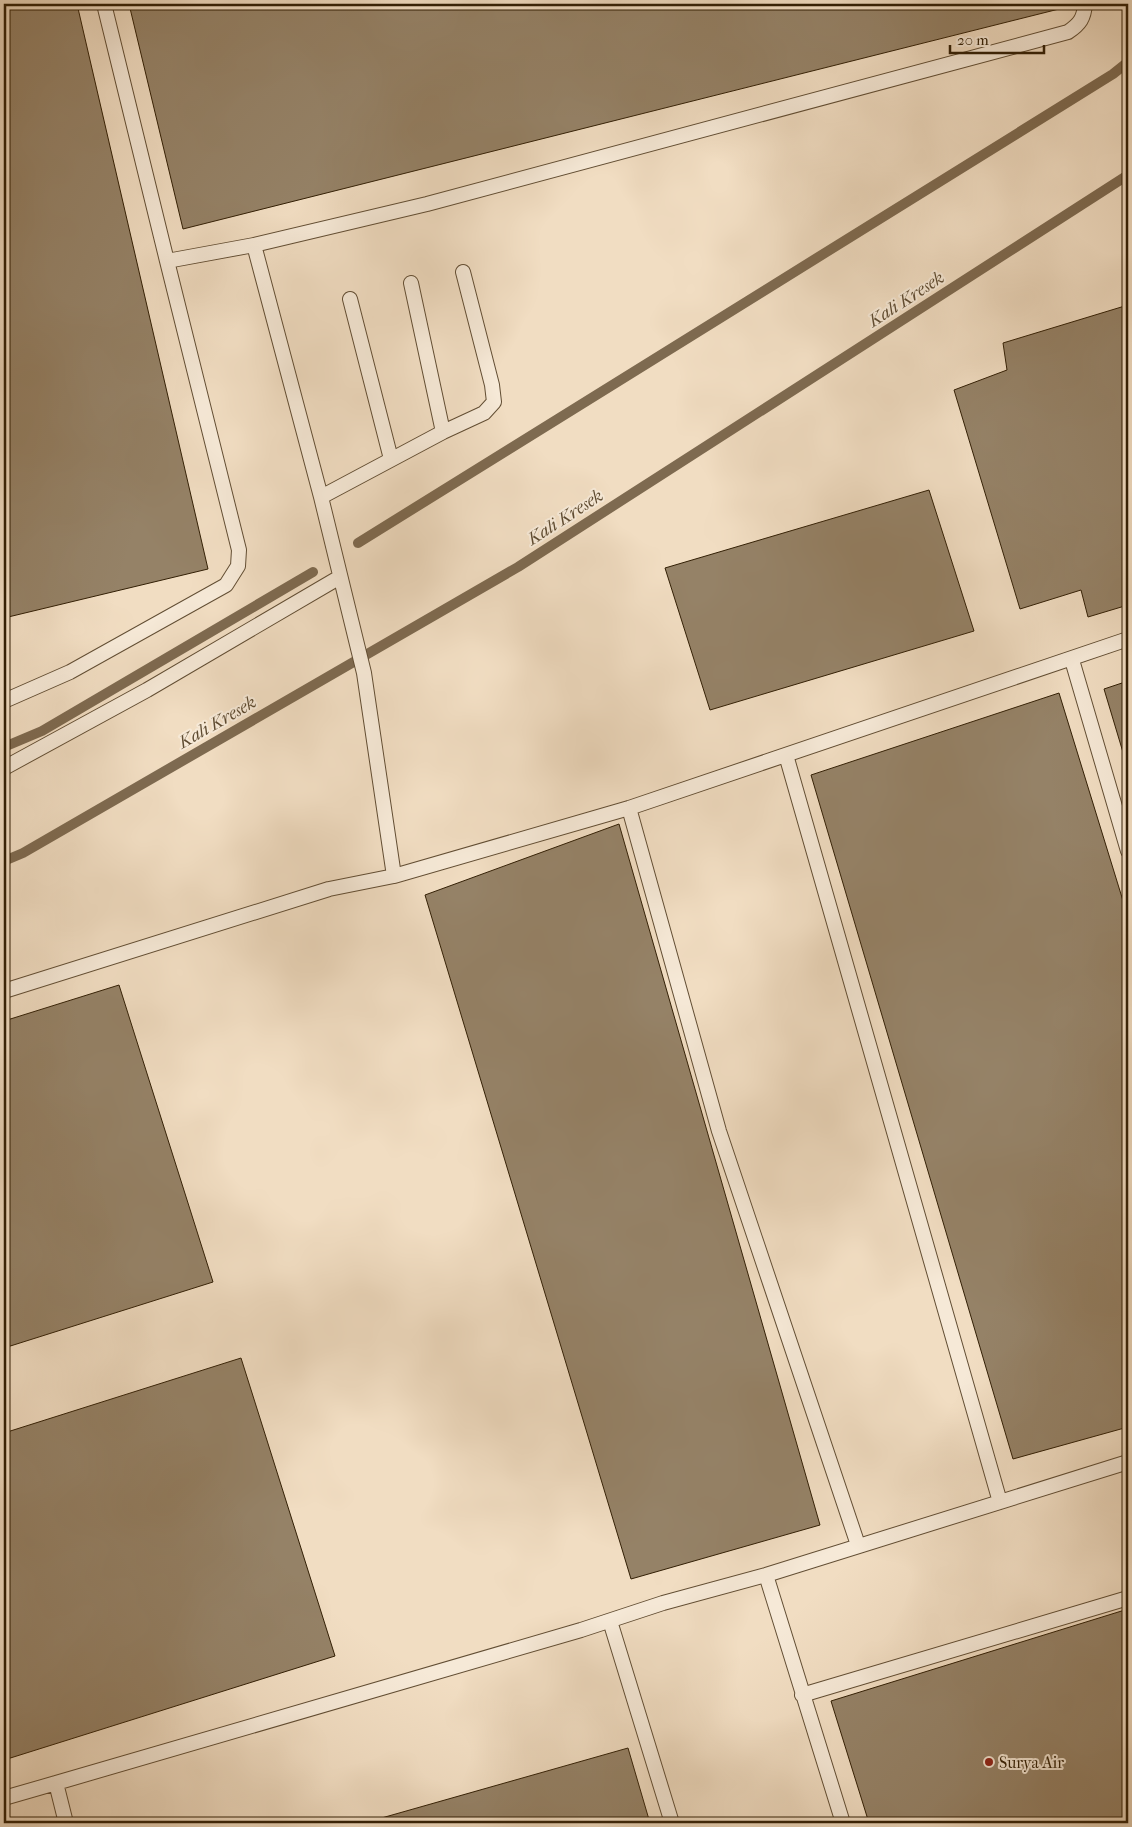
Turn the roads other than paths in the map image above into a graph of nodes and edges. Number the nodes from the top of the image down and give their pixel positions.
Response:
1 (104, 4) edge
2 (1085, 4) edge
3 (254, 245) junction
4 (167, 261) junction
5 (463, 272) dead end
6 (411, 283) dead end
7 (350, 299) dead end
8 (443, 432) junction
9 (391, 459) junction
10 (321, 498) junction
11 (340, 577) junction
12 (1128, 640) edge
13 (1072, 660) junction
14 (4, 701) edge
15 (786, 755) junction
16 (4, 768) edge
17 (629, 808) junction
18 (1128, 851) edge
19 (394, 876) junction
20 (4, 990) edge
21 (1128, 1462) edge
22 (1000, 1502) junction
23 (858, 1545) junction
24 (766, 1575) junction
25 (1128, 1598) edge
26 (610, 1621) junction
27 (802, 1695) junction
28 (56, 1784) junction
29 (4, 1798) edge
30 (66, 1823) edge
31 (672, 1823) edge
32 (843, 1823) edge

1 - 4 lane
2 - 3 lane
3 - 4 lane
3 - 10 lane
4 - 14 lane
5 - 8 lane
6 - 8 lane
7 - 9 lane
8 - 9 lane
9 - 10 lane
10 - 11 lane
11 - 16 lane
11 - 19 lane
12 - 13 lane
13 - 15 lane
13 - 18 lane
15 - 17 lane
15 - 22 lane
17 - 19 lane
17 - 23 lane
19 - 20 lane
21 - 22 lane
22 - 23 lane
23 - 24 lane
24 - 26 lane
24 - 27 lane
25 - 27 lane
26 - 28 lane
26 - 31 lane
27 - 32 lane
28 - 29 lane
28 - 30 lane

